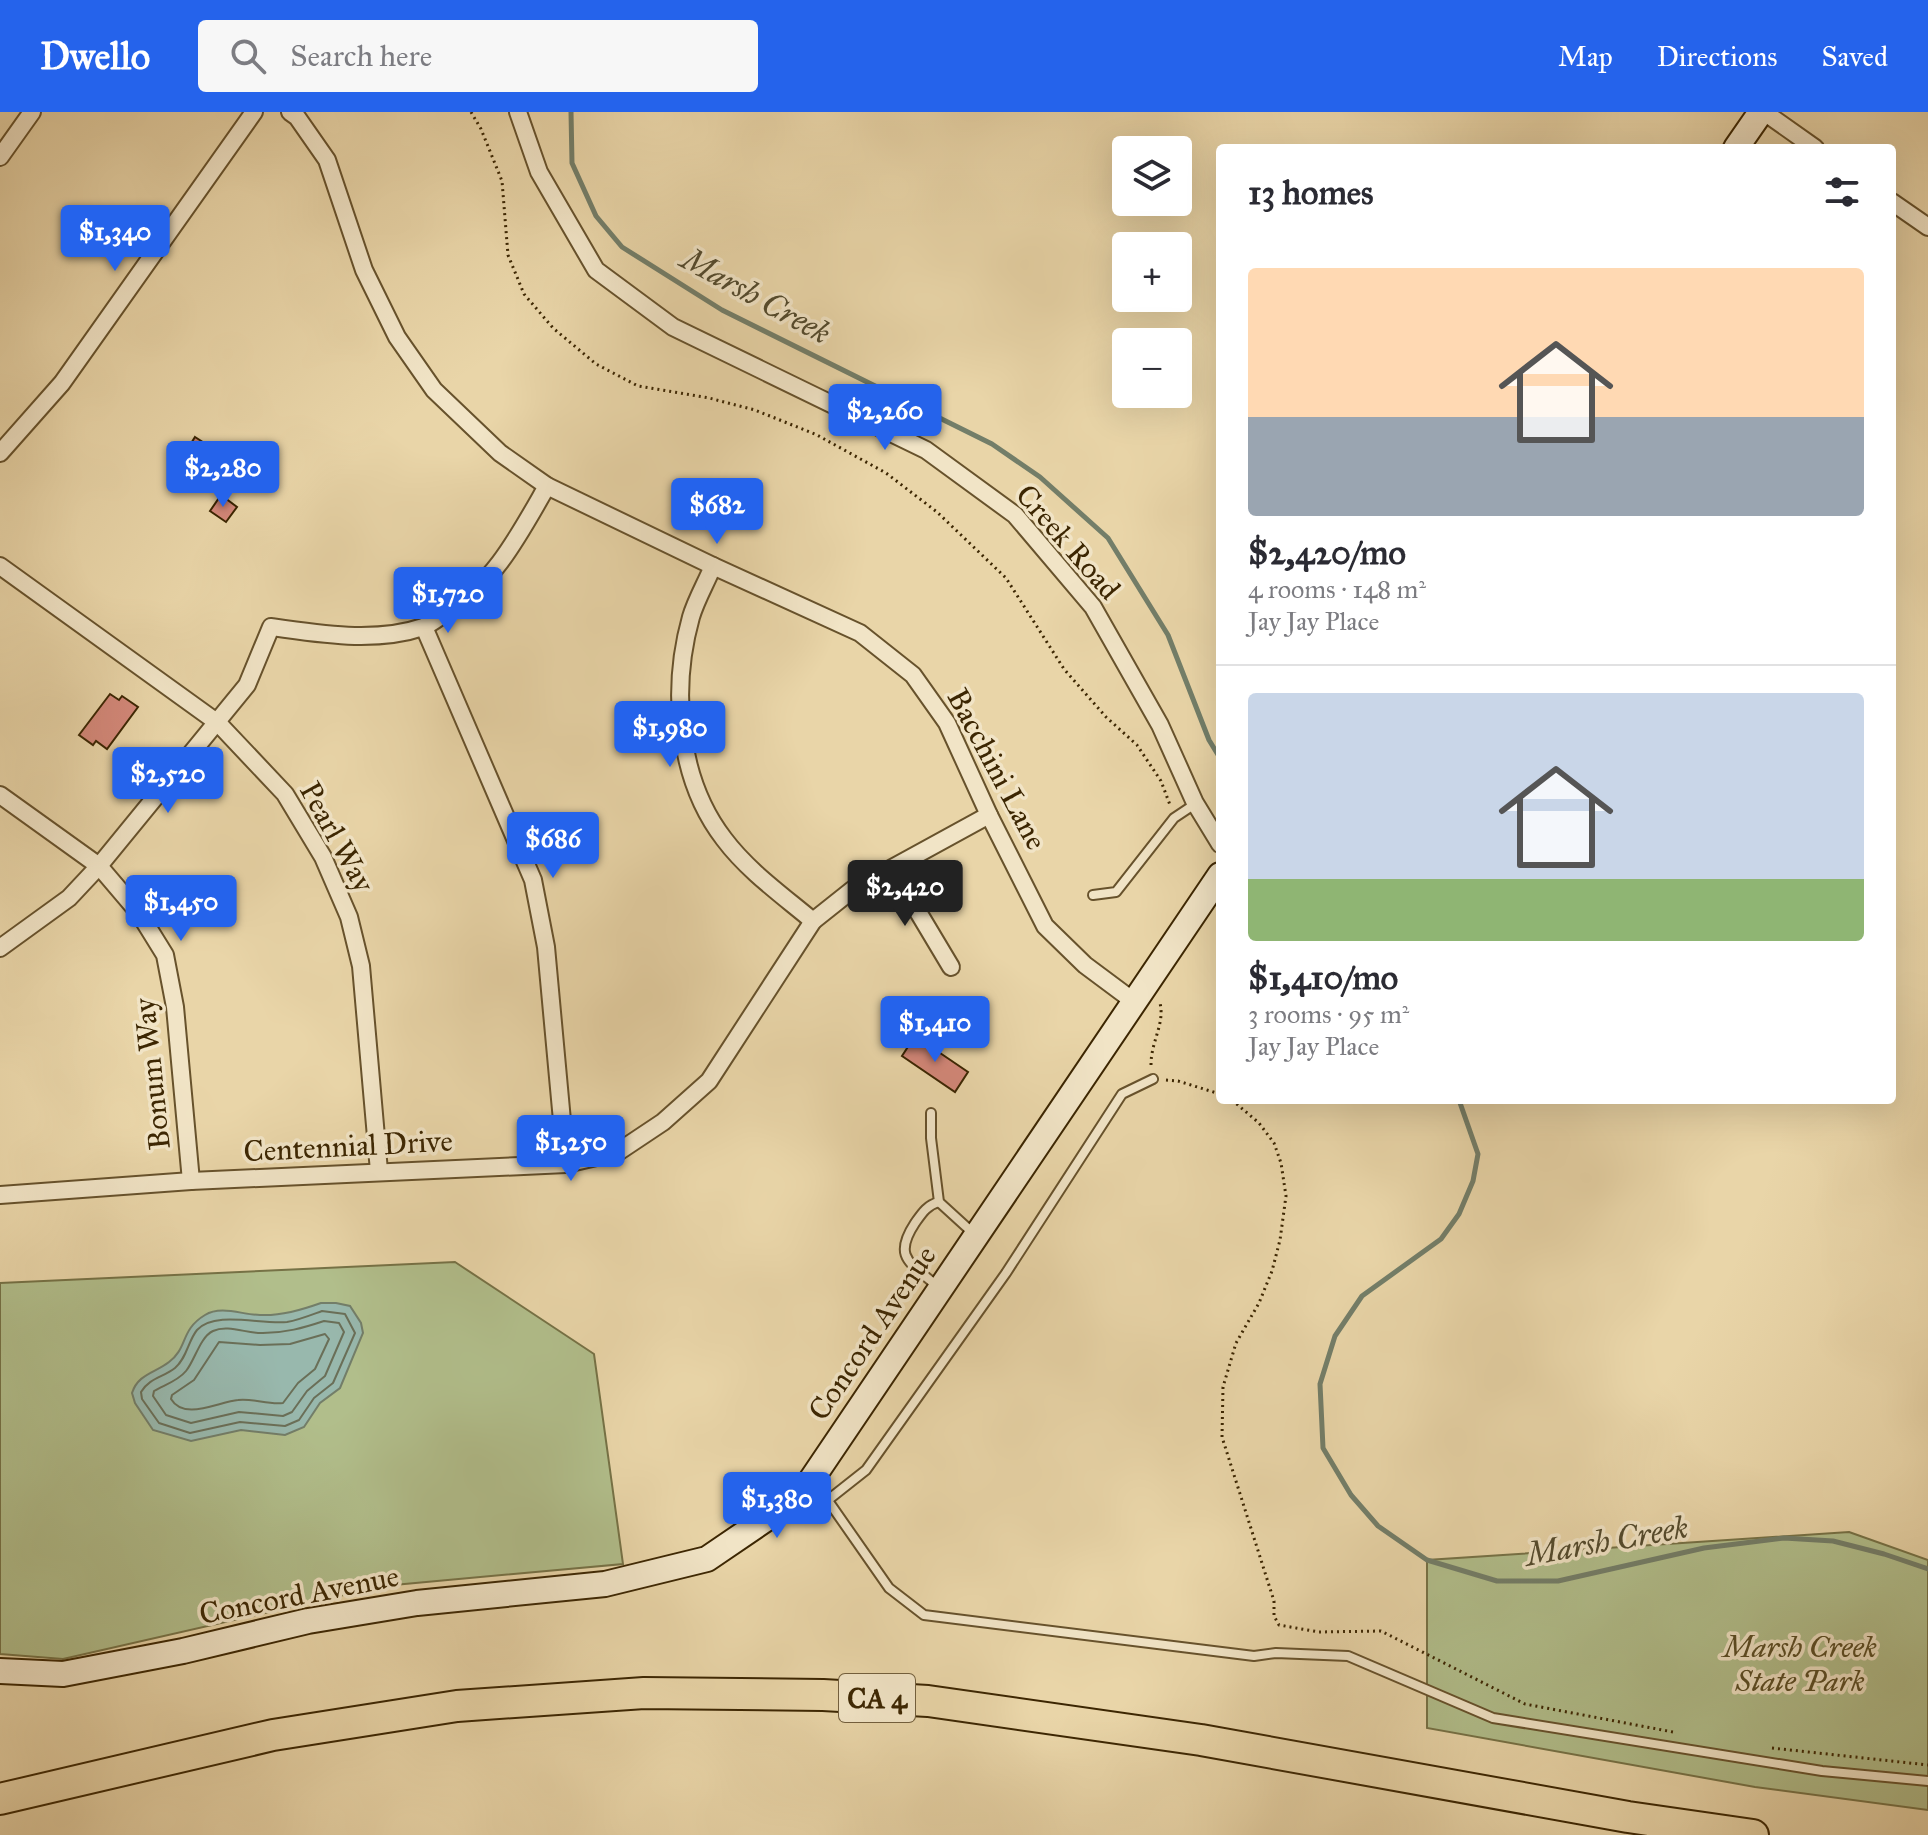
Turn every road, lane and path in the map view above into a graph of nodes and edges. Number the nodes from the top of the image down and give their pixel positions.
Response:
1 (32, 112) edge
2 (254, 112) edge
3 (290, 112) edge
4 (471, 112) edge
5 (518, 112) edge
6 (1763, 112) edge
7 (1739, 144) edge
8 (1809, 144) edge
9 (0, 157) edge
10 (1896, 205) edge
11 (1928, 227) edge
12 (0, 453) edge
13 (547, 486) junction
14 (0, 566) edge
15 (713, 566) junction
16 (424, 627) junction
17 (218, 723) junction
18 (0, 795) edge
19 (1195, 803) junction
20 (989, 815) junction
21 (1174, 818) junction
22 (1216, 837) edge
23 (99, 866) junction
24 (893, 870) junction
25 (1216, 882) edge
26 (1093, 895) dead end
27 (813, 921) junction
28 (0, 948) edge
29 (951, 967) dead end
30 (1147, 1000) junction
31 (1153, 1079) junction
32 (1216, 1093) edge
33 (1237, 1104) edge
34 (931, 1113) dead end
35 (566, 1164) junction
36 (379, 1171) junction
37 (191, 1181) junction
38 (0, 1184) edge
39 (0, 1195) edge
40 (939, 1202) junction
41 (977, 1236) junction
42 (941, 1289) junction
43 (812, 1478) junction
44 (828, 1500) junction
45 (0, 1671) edge
46 (1676, 1733) dead end
47 (1768, 1748) dead end
48 (1928, 1765) edge
49 (1928, 1781) edge
50 (0, 1799) edge
51 (1753, 1835) edge

1 - 9 street
2 - 12 street
3 - 13 street, Bacchini Lane
4 - 21 path
5 - 19 street, Creek Road
6 - 7 street
6 - 8 street
10 - 11 street
13 - 15 street, Bacchini Lane
13 - 16 street
14 - 17 street, Pearl Way
15 - 20 street, Bacchini Lane
15 - 27 street
16 - 17 street
16 - 35 street
17 - 23 street
17 - 36 street, Pearl Way
18 - 23 street, Bonum Way
19 - 21 lane
19 - 22 street, Creek Road
20 - 24 street, Centennial Drive
20 - 30 street, Bacchini Lane
21 - 26 lane
23 - 28 street
23 - 37 street, Bonum Way
24 - 27 street, Centennial Drive
24 - 29 street
25 - 30 street, Concord Avenue
27 - 35 street, Centennial Drive
30 - 31 path
30 - 41 street, Concord Avenue
31 - 32 path
31 - 44 lane
33 - 46 path
34 - 40 lane
35 - 36 street, Centennial Drive
36 - 37 street, Centennial Drive
37 - 39 street, Centennial Drive
38 - 39 street
40 - 41 lane
40 - 42 lane
41 - 42 street, Concord Avenue
42 - 43 street, Concord Avenue
43 - 44 lane
43 - 45 street, Concord Avenue
44 - 49 lane
47 - 48 path
50 - 51 highway, CA 4

